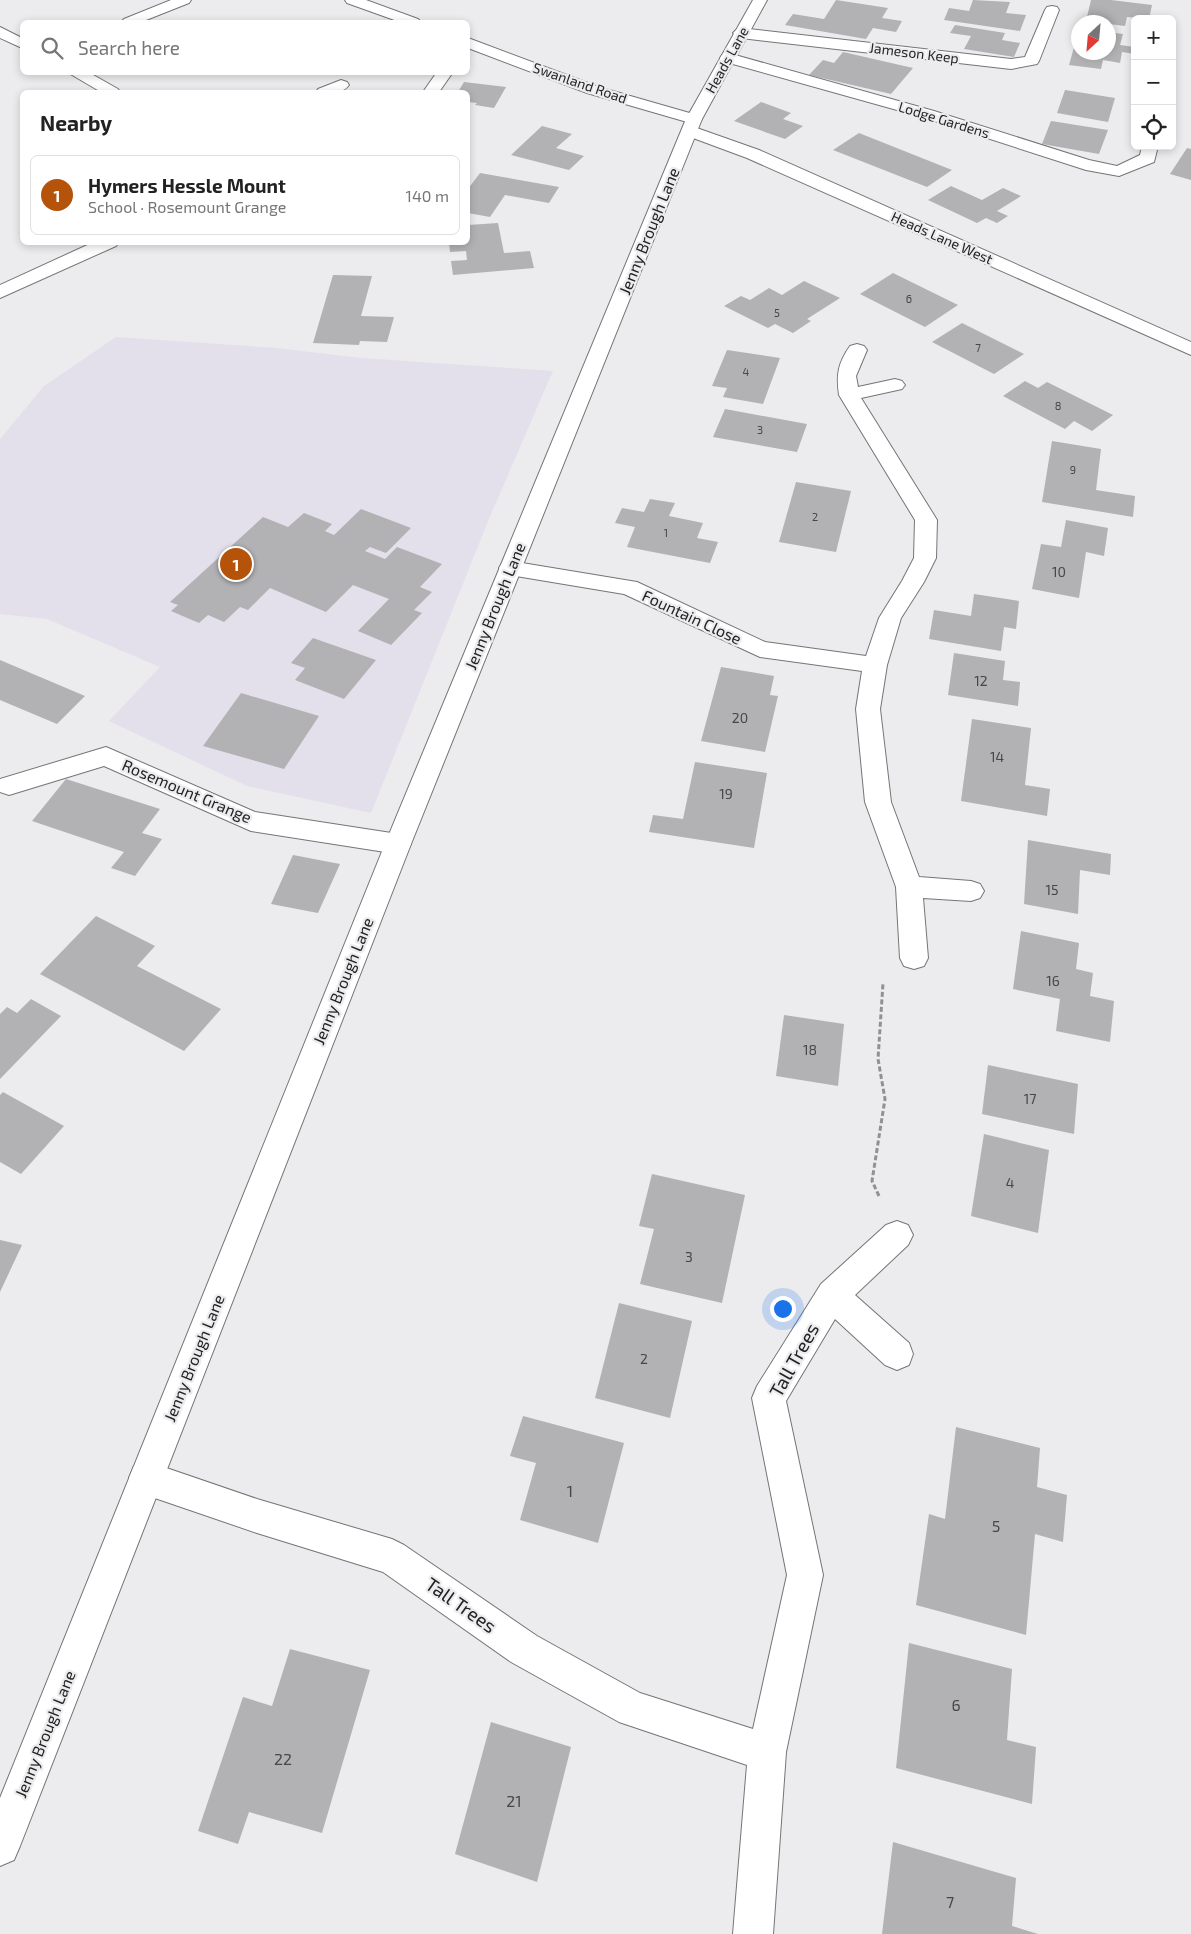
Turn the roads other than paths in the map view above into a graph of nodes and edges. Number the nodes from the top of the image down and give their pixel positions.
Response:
1 (184, 0) edge
2 (352, 0) edge
3 (760, 0) edge
4 (1052, 10) dead end
5 (134, 20) edge
6 (407, 20) edge
7 (0, 32) edge
8 (741, 32) junction
9 (20, 43) edge
10 (470, 44) edge
11 (728, 58) junction
12 (81, 75) edge
13 (443, 75) edge
14 (341, 85) dead end
15 (108, 90) edge
16 (329, 90) edge
17 (432, 90) edge
18 (693, 125) junction
19 (1149, 150) edge
20 (103, 245) edge
21 (0, 292) edge
22 (1191, 349) edge
23 (857, 350) dead end
24 (895, 385) dead end
25 (849, 395) junction
26 (510, 568) junction
27 (875, 665) junction
28 (9, 786) dead end
29 (398, 844) junction
30 (909, 887) junction
31 (971, 891) dead end
32 (914, 958) road end
33 (896, 1235) road end
34 (832, 1295) junction
35 (896, 1354) dead end
36 (146, 1478) junction
37 (767, 1752) junction
38 (0, 1846) edge
39 (752, 1934) edge

1 - 5 street
2 - 6 street
3 - 8 street, Heads Lane
4 - 8 street, Jameson Keep
7 - 9 street
8 - 11 street, Heads Lane
10 - 18 street, Swanland Road
11 - 18 street, Heads Lane
11 - 19 street, Lodge Gardens
12 - 15 street
13 - 17 street
14 - 16 street
18 - 22 street, Heads Lane West
18 - 26 street, Jenny Brough Lane
20 - 21 street
23 - 25 street
24 - 25 street
25 - 27 street
26 - 27 street, Fountain Close
26 - 29 street, Jenny Brough Lane
27 - 30 street
28 - 29 street, Rosemount Grange
29 - 36 street, Jenny Brough Lane
30 - 31 street
30 - 32 street
33 - 34 street, Tall Trees
34 - 35 street
34 - 37 street, Tall Trees
36 - 37 street, Tall Trees
36 - 38 street, Jenny Brough Lane
37 - 39 street, Tall Trees

